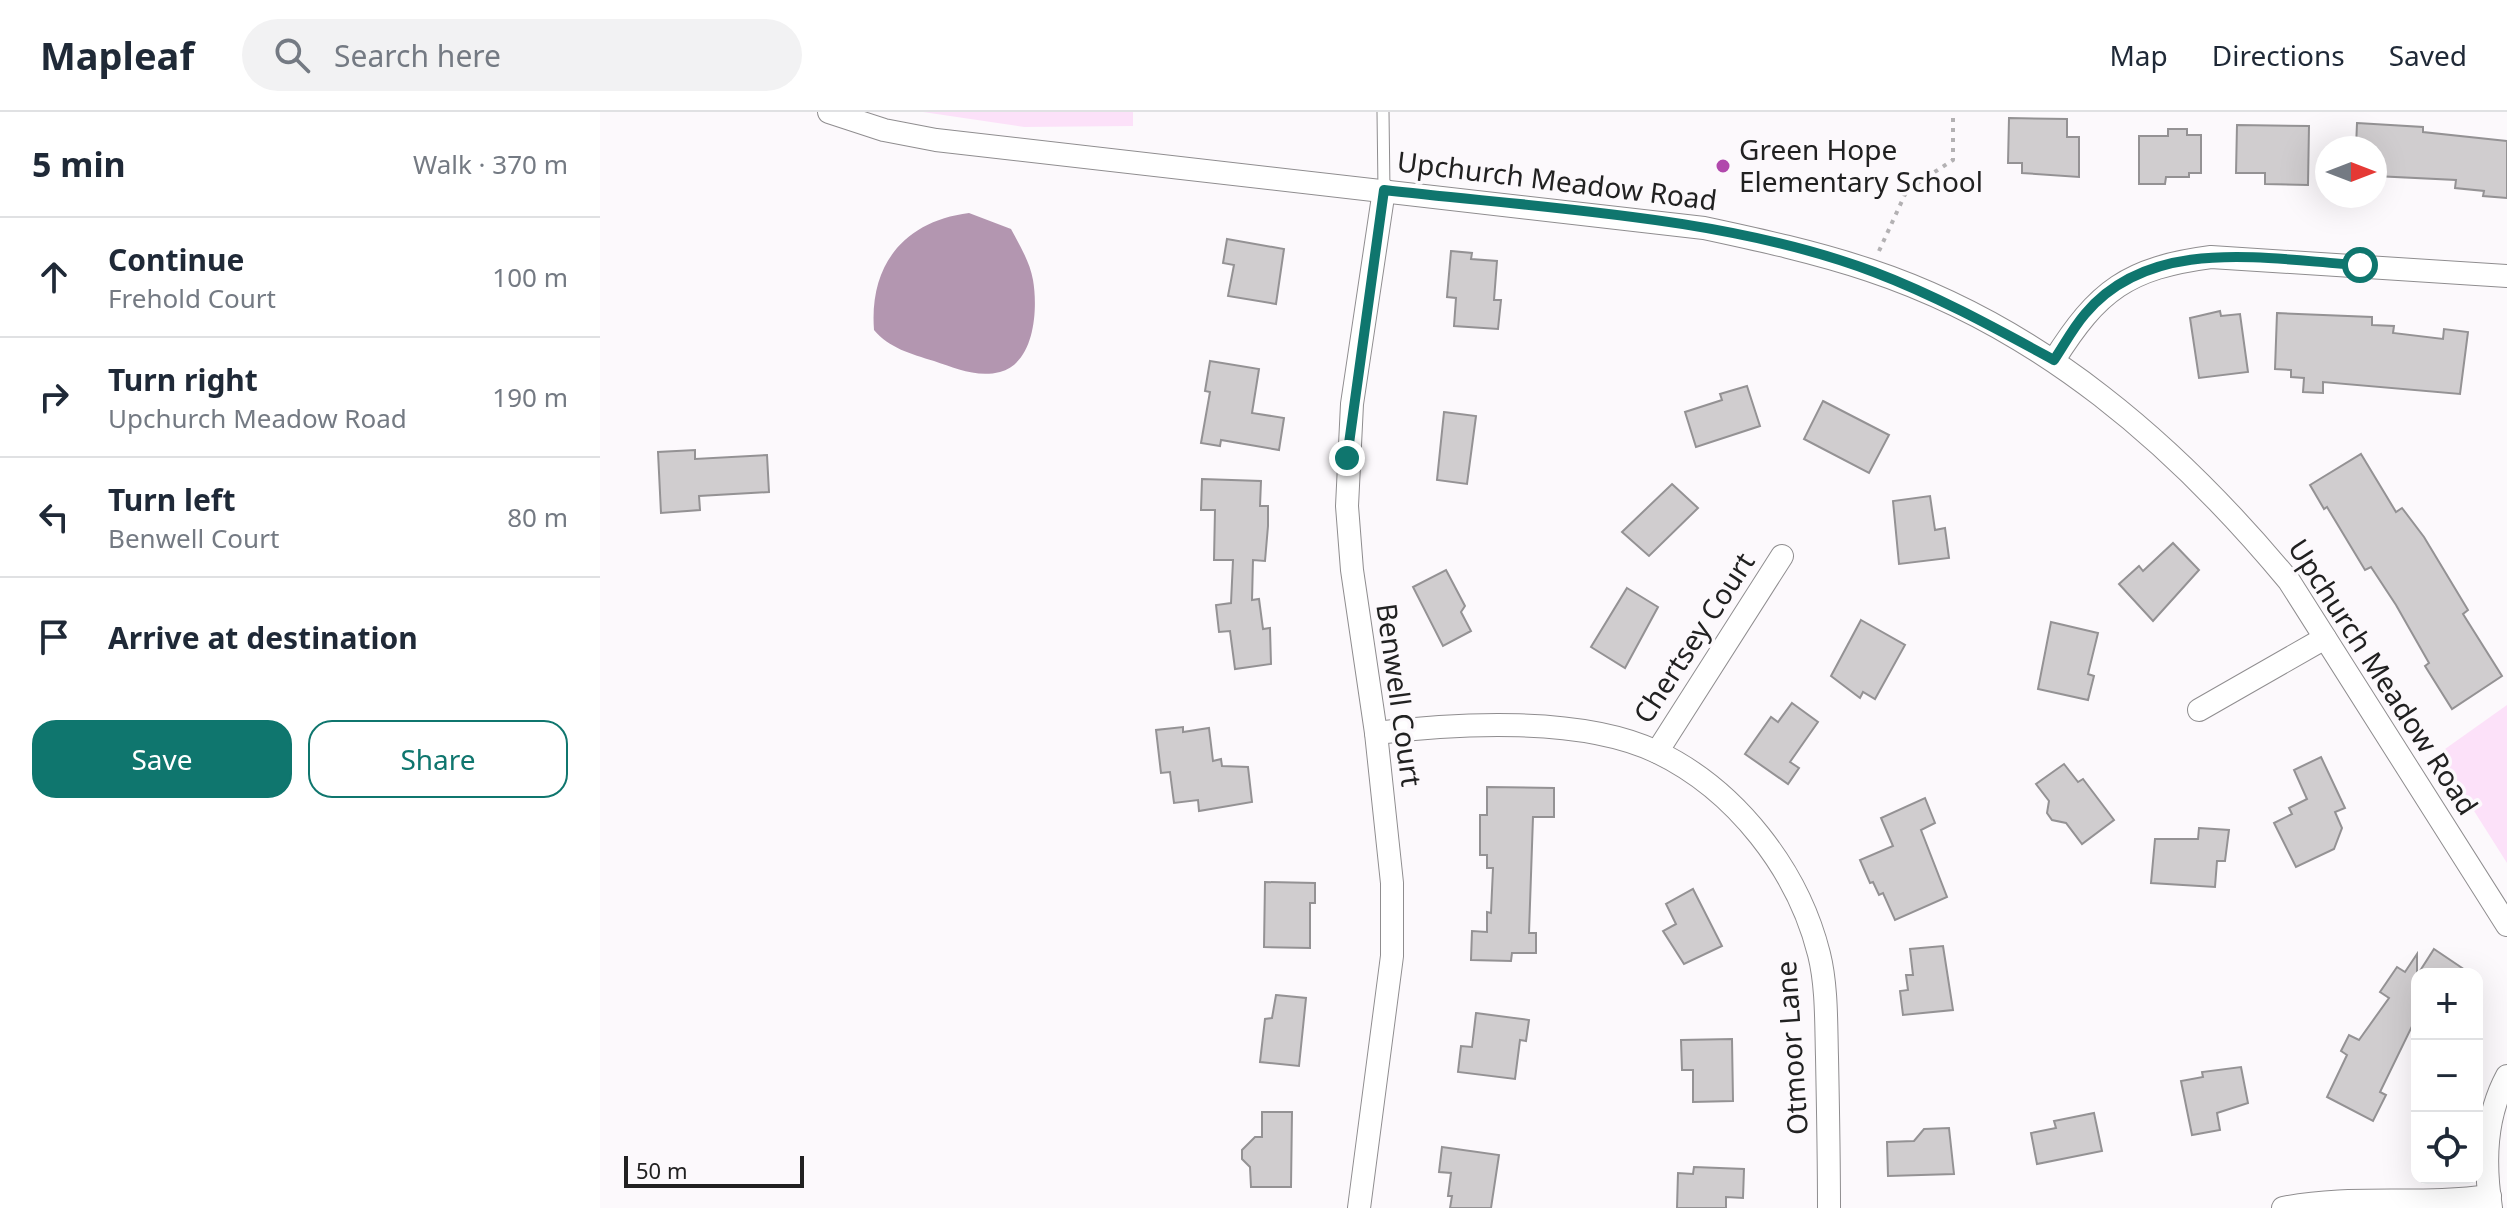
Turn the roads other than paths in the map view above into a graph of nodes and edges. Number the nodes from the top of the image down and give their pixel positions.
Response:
1 (829, 112) edge
2 (1383, 112) edge
3 (1384, 190) junction
4 (2507, 276) edge
5 (2054, 360) junction
6 (1782, 556) dead end
7 (2325, 638) junction
8 (2199, 710) dead end
9 (1376, 733) junction
10 (1657, 752) junction
11 (2507, 925) edge
12 (2507, 1076) edge
13 (2490, 1202) edge
14 (1359, 1208) edge
15 (1829, 1208) edge
16 (2283, 1208) edge

1 - 3 street, Upchurch Meadow Road
2 - 3 lane
3 - 5 street, Upchurch Meadow Road
3 - 9 street, Benwell Court
4 - 5 street
5 - 7 street, Upchurch Meadow Road
6 - 10 street, Chertsey Court
7 - 8 street
7 - 11 street, Upchurch Meadow Road
9 - 10 street, Otmoor Lane
9 - 14 street, Benwell Court
10 - 15 street, Otmoor Lane
12 - 13 street
13 - 16 street

